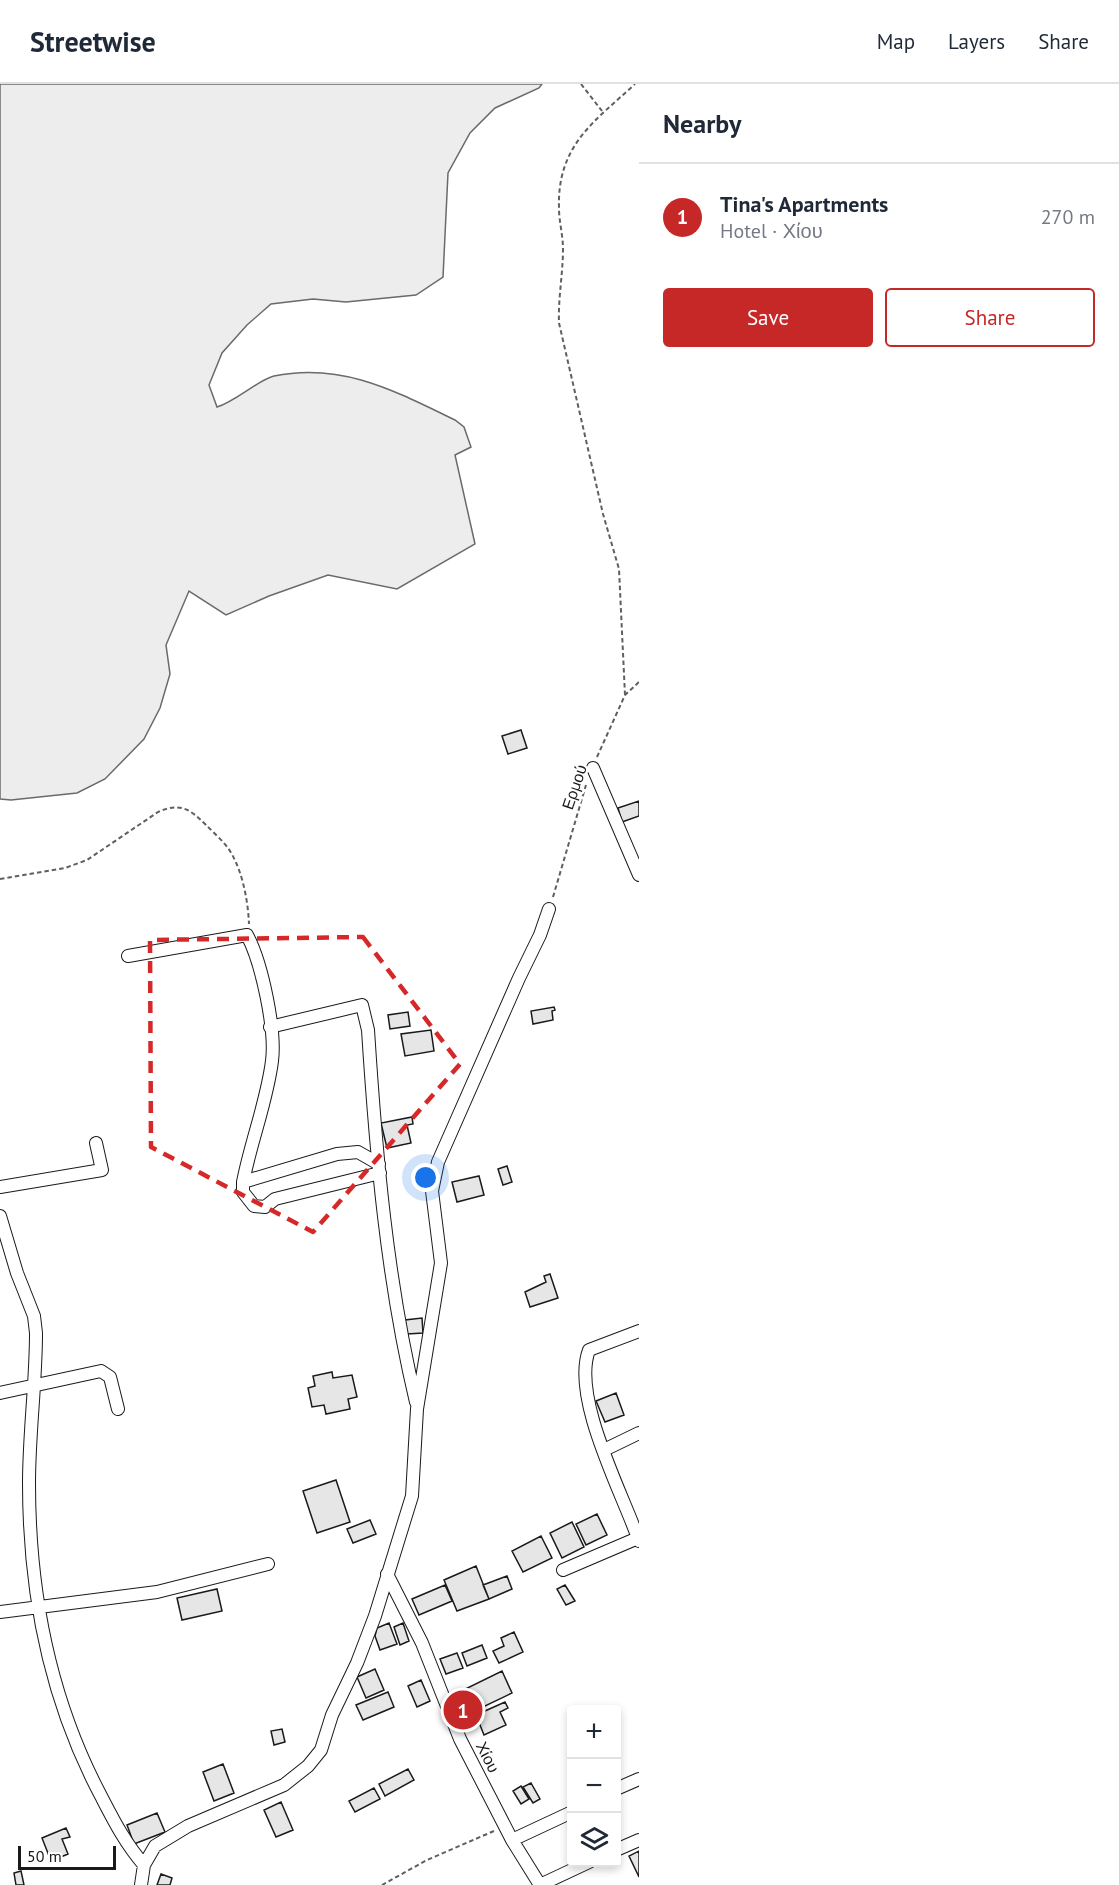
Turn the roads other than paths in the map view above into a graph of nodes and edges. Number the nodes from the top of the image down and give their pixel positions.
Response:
1 (593, 768) road end
2 (639, 874) edge
3 (549, 909) road end
4 (128, 956) dead end
5 (270, 1028) junction
6 (96, 1143) dead end
7 (380, 1169) junction
8 (243, 1182) junction
9 (0, 1187) edge
10 (0, 1215) edge
11 (639, 1331) edge
12 (33, 1387) junction
13 (0, 1393) edge
14 (118, 1409) dead end
15 (417, 1409) junction
16 (639, 1433) edge
17 (604, 1450) junction
18 (639, 1540) edge
19 (268, 1564) dead end
20 (563, 1570) dead end
21 (387, 1574) junction
22 (40, 1606) junction
23 (0, 1612) edge
24 (639, 1779) edge
25 (621, 1787) edge
26 (570, 1813) edge
27 (512, 1840) junction
28 (639, 1840) edge
29 (621, 1848) edge
30 (144, 1865) junction
31 (581, 1867) edge
32 (141, 1885) edge
33 (540, 1885) edge

1 - 2 street
3 - 15 street
4 - 5 street
5 - 7 street
5 - 8 street
6 - 9 street
7 - 8 street
7 - 8 street
7 - 15 street
10 - 12 street
11 - 17 street
12 - 13 street
12 - 14 street
12 - 22 street
15 - 21 street
16 - 17 street
17 - 18 street
18 - 20 street
19 - 22 street
21 - 27 street, Χίου
21 - 30 street
22 - 23 street
22 - 30 street
24 - 25 street
26 - 27 street
27 - 33 street, Χίου
28 - 29 street
30 - 32 street
31 - 33 street

